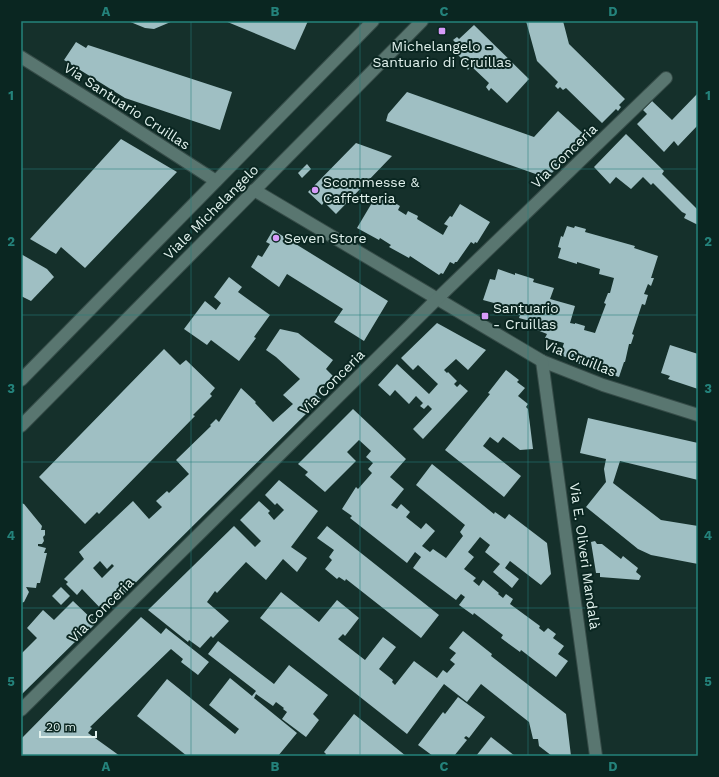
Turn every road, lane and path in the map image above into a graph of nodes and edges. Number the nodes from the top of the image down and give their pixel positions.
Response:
1 (373, 21) edge
2 (422, 21) edge
3 (21, 57) edge
4 (666, 78) dead end
5 (216, 181) junction
6 (254, 190) junction
7 (437, 299) junction
8 (542, 361) junction
9 (21, 380) edge
10 (698, 416) edge
11 (22, 426) edge
12 (21, 710) edge
13 (596, 756) edge

1 - 5 street, Viale Michelangelo
2 - 6 street, Viale Michelangelo
3 - 5 street, Via Santuario Cruillas
4 - 7 street, Via Conceria
5 - 9 street, Viale Michelangelo
6 - 7 street
6 - 11 street, Viale Michelangelo
7 - 8 street, Via Cruillas
7 - 12 street, Via Conceria
8 - 10 street, Via Cruillas
8 - 13 street, Via E. Oliveri Mandalà

